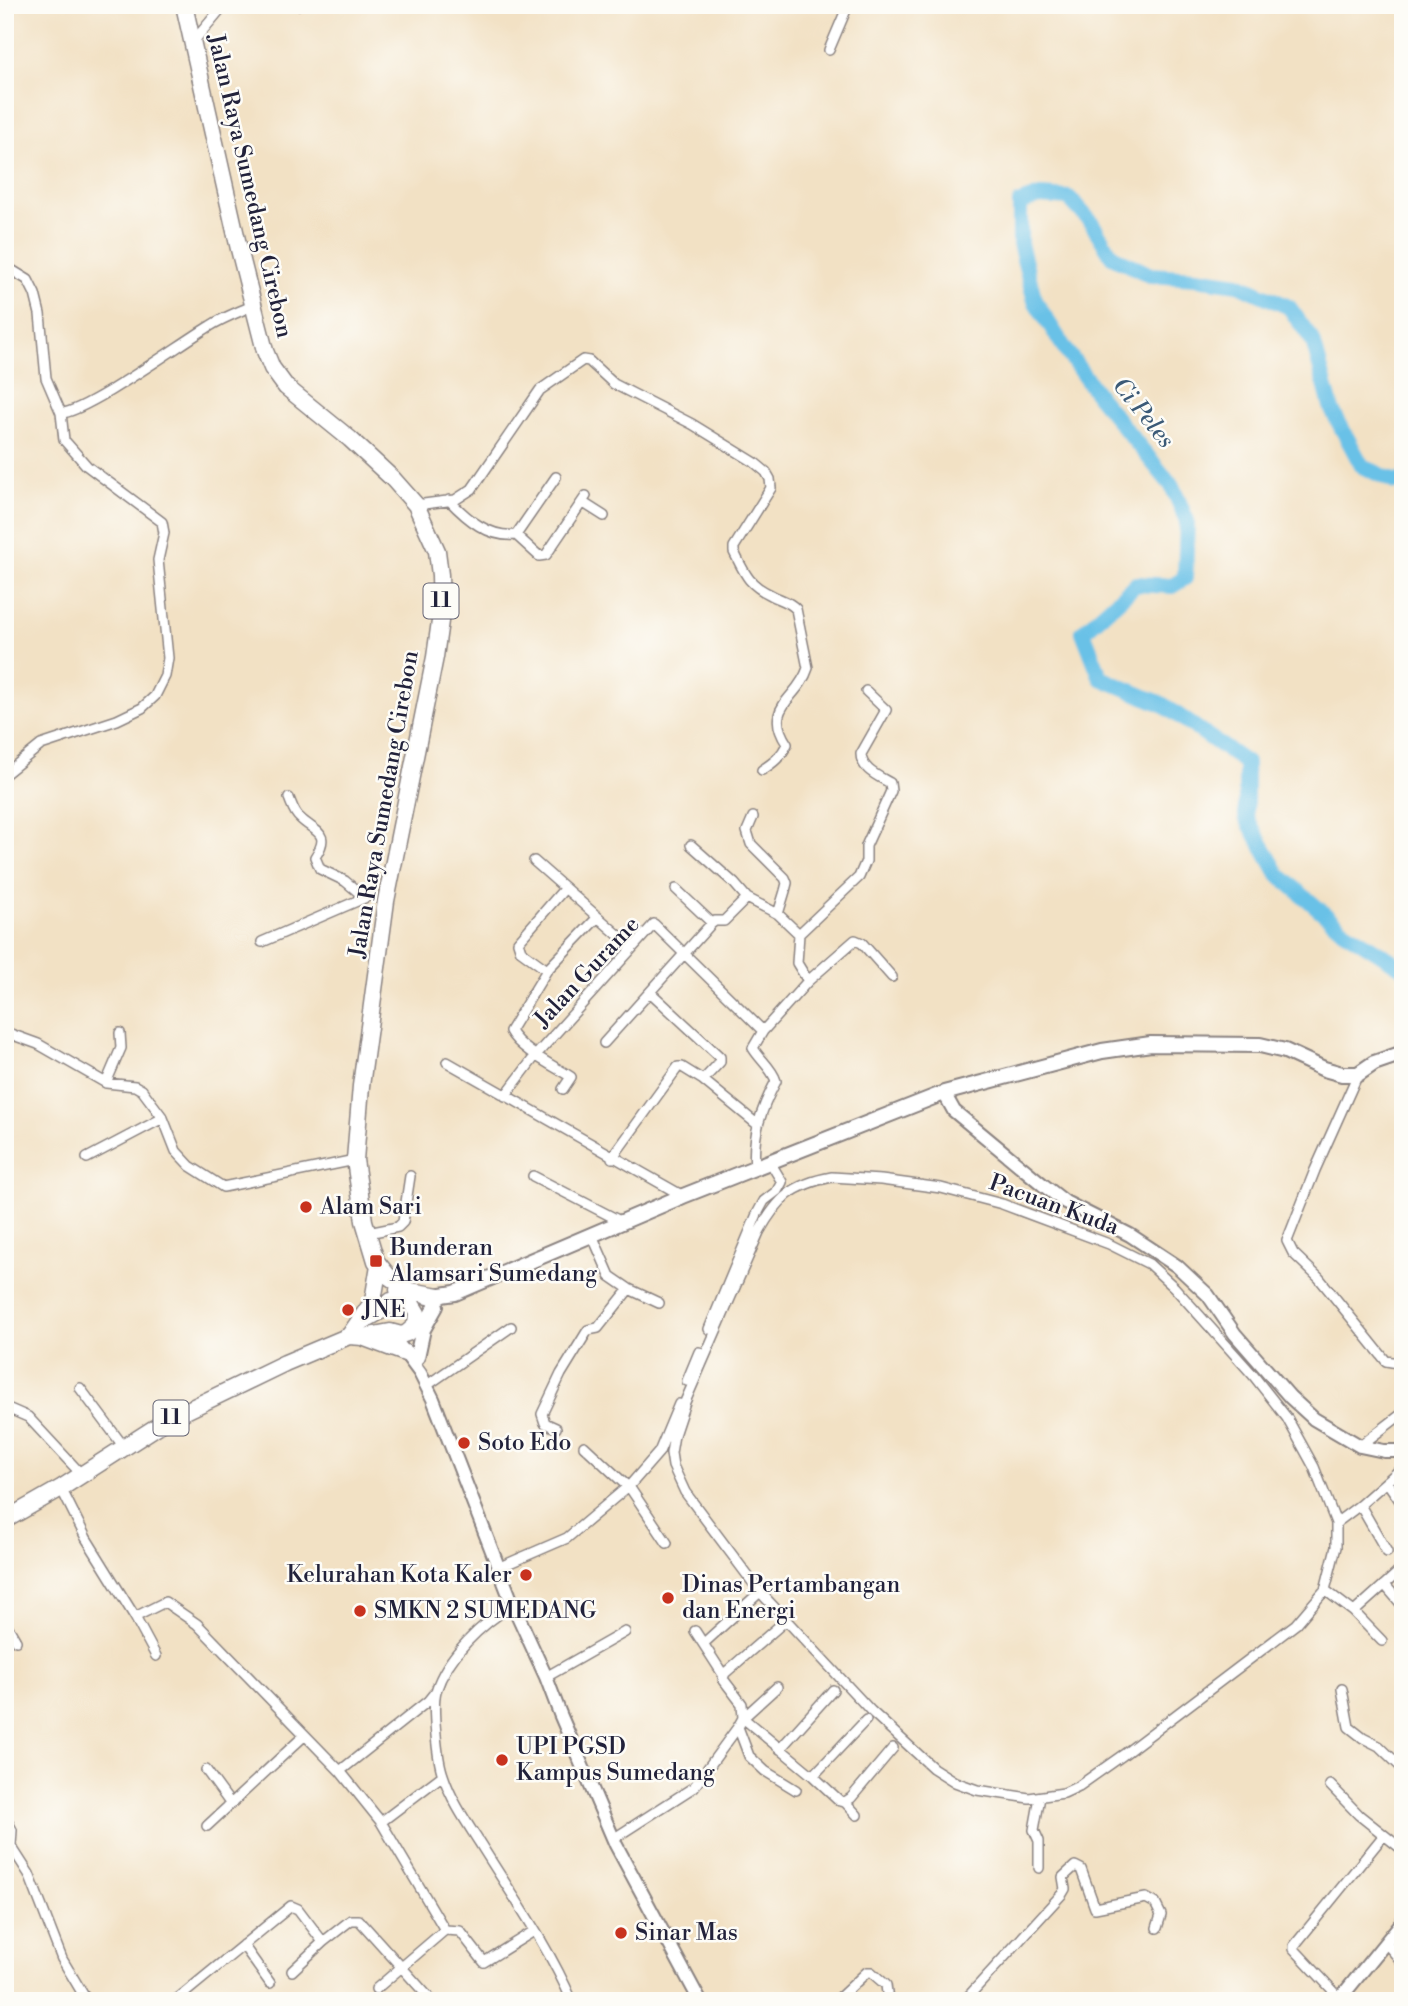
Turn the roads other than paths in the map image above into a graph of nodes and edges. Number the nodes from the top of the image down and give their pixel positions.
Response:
1 (184, 5) edge
2 (224, 5) edge
3 (290, 5) edge
4 (297, 5) edge
5 (845, 7) edge
6 (192, 44) junction
7 (829, 50) dead end
8 (5, 266) edge
9 (254, 305) junction
10 (61, 413) junction
11 (556, 477) dead end
12 (450, 500) junction
13 (416, 505) junction
14 (604, 516) dead end
15 (516, 535) junction
16 (866, 691) dead end
17 (762, 769) dead end
18 (5, 774) edge
19 (289, 798) dead end
20 (753, 817) dead end
21 (691, 845) dead end
22 (534, 860) dead end
23 (565, 888) junction
24 (676, 889) dead end
25 (379, 898) junction
26 (747, 898) junction
27 (778, 914) junction
28 (598, 917) junction
29 (712, 923) junction
30 (799, 934) junction
31 (262, 942) dead end
32 (632, 947) junction
33 (683, 955) junction
34 (547, 970) junction
35 (892, 977) dead end
36 (808, 981) junction
37 (650, 992) junction
38 (763, 1031) junction
39 (5, 1032) edge
40 (120, 1033) dead end
41 (604, 1043) dead end
42 (1403, 1054) edge
43 (536, 1055) junction
44 (447, 1062) dead end
45 (1358, 1074) junction
46 (703, 1080) junction
47 (106, 1083) junction
48 (563, 1089) dead end
49 (944, 1093) junction
50 (505, 1096) junction
51 (163, 1118) junction
52 (758, 1125) junction
53 (87, 1158) dead end
54 (612, 1158) junction
55 (355, 1160) junction
56 (770, 1162) junction
57 (755, 1168) junction
58 (410, 1176) dead end
59 (533, 1176) dead end
60 (683, 1196) junction
61 (622, 1223) junction
62 (368, 1233) junction
63 (592, 1235) junction
64 (382, 1274) junction
65 (629, 1289) junction
66 (443, 1298) junction
67 (406, 1300) junction
68 (659, 1303) dead end
69 (384, 1308) junction
70 (416, 1325) junction
71 (511, 1327) dead end
72 (357, 1332) junction
73 (390, 1332) junction
74 (1403, 1354) edge
75 (411, 1355) junction
76 (1401, 1366) edge
77 (426, 1385) junction
78 (80, 1388) dead end
79 (5, 1407) edge
80 (1403, 1413) edge
81 (556, 1428) dead end
82 (584, 1446) dead end
83 (1360, 1446) junction
84 (124, 1447) junction
85 (1403, 1451) edge
86 (1403, 1467) edge
87 (82, 1475) junction
88 (1387, 1482) junction
89 (628, 1485) junction
90 (61, 1488) junction
91 (1360, 1505) junction
92 (1403, 1505) edge
93 (5, 1520) edge
94 (1336, 1523) junction
95 (667, 1543) dead end
96 (1387, 1552) dead end
97 (500, 1567) junction
98 (1403, 1568) edge
99 (1385, 1585) junction
100 (1325, 1590) junction
101 (760, 1592) junction
102 (513, 1605) junction
103 (1403, 1606) edge
104 (1354, 1612) junction
105 (135, 1617) junction
106 (785, 1620) junction
107 (5, 1622) edge
108 (695, 1631) dead end
109 (625, 1632) dead end
110 (16, 1641) dead end
111 (1382, 1641) dead end
112 (704, 1643) junction
113 (156, 1656) dead end
114 (724, 1676) junction
115 (546, 1677) junction
116 (777, 1687) dead end
117 (1342, 1689) dead end
118 (436, 1690) junction
119 (832, 1690) dead end
120 (866, 1720) dead end
121 (740, 1722) junction
122 (305, 1735) junction
123 (893, 1748) dead end
124 (780, 1749) junction
125 (1403, 1769) edge
126 (206, 1770) dead end
127 (341, 1771) junction
128 (443, 1775) junction
129 (813, 1776) junction
130 (1330, 1785) dead end
131 (796, 1790) dead end
132 (1040, 1797) junction
133 (845, 1802) junction
134 (230, 1803) junction
135 (857, 1815) dead end
136 (5, 1817) edge
137 (381, 1822) junction
138 (207, 1826) dead end
139 (1384, 1835) junction
140 (613, 1839) junction
141 (1403, 1850) edge
142 (1040, 1868) dead end
143 (1403, 1920) edge
144 (1157, 1928) dead end
145 (445, 1930) junction
146 (534, 1931) junction
147 (1385, 1941) junction
148 (323, 1942) junction
149 (243, 1945) junction
150 (1403, 1963) edge
151 (402, 1967) junction
152 (292, 1971) dead end
153 (270, 1983) dead end
154 (5, 1984) edge
155 (376, 1989) dead end
156 (1344, 1998) edge
157 (12, 2001) edge
158 (87, 2001) edge
159 (175, 2001) edge
160 (432, 2001) edge
161 (572, 2001) edge
162 (700, 2001) edge
163 (836, 2001) edge
164 (888, 2001) edge
165 (964, 2001) edge

1 - 6 highway, Jalan Raya Sumedang Cirebon / 11
2 - 6 street
3 - 4 street
5 - 7 street
6 - 9 highway, Jalan Raya Sumedang Cirebon / 11
8 - 10 street
9 - 10 street
9 - 13 highway, Jalan Raya Sumedang Cirebon / 11
10 - 18 street
11 - 15 street
12 - 13 street
12 - 15 street
12 - 17 street
13 - 25 highway, Jalan Raya Sumedang Cirebon / 11
14 - 15 street
16 - 30 street
19 - 25 street
20 - 27 street
21 - 26 street
22 - 23 street
23 - 28 street
23 - 34 street
24 - 29 street
25 - 31 street
25 - 55 highway, Jalan Raya Sumedang Cirebon / 11
26 - 27 street
26 - 29 street
27 - 30 street
28 - 32 street
28 - 34 street
29 - 33 street
30 - 36 street
32 - 33 street, Jalan Gurame
32 - 43 street, Jalan Gurame
33 - 37 street
33 - 38 street, Jalan Gurame
34 - 43 street
35 - 36 street
36 - 38 street
37 - 41 street
37 - 46 street
38 - 52 street
39 - 47 street
40 - 47 street
42 - 45 main road
43 - 48 street
43 - 50 street, Jalan Gurame
44 - 50 street
45 - 49 main road
45 - 76 street
46 - 52 street
46 - 54 street
47 - 51 street
49 - 56 main road
49 - 83 main road
50 - 54 street
51 - 53 street
51 - 55 street
52 - 57 street
54 - 60 street
55 - 62 highway, Jalan Raya Sumedang Cirebon / 11
56 - 57 main road
56 - 89 street
57 - 60 main road
58 - 62 street
59 - 61 street
60 - 61 main road
61 - 63 main road
62 - 64 highway, Jalan Raya Sumedang Cirebon / 11
63 - 65 street
63 - 66 main road
64 - 66 highway
64 - 67 highway, 11
64 - 69 highway, 11
64 - 72 highway
65 - 68 street
65 - 81 street
66 - 67 main road
66 - 70 main road
66 - 75 main road
67 - 69 highway, 11
67 - 70 highway, 11
69 - 72 highway, 11
69 - 73 highway, 11
70 - 73 highway, 11
70 - 75 main road
71 - 77 street
72 - 73 highway, 11
72 - 75 highway
72 - 84 highway, 11
73 - 75 main road
74 - 76 street
75 - 77 main road
77 - 97 main road
78 - 84 street
79 - 87 street
80 - 83 street
82 - 89 street
83 - 85 main road
84 - 87 highway, 11
86 - 88 street
87 - 90 highway, 11
88 - 91 street
88 - 92 street
89 - 95 street
89 - 97 street
90 - 93 highway, 11
90 - 105 street
91 - 94 street
91 - 96 street
94 - 100 street, Pacuan Kuda
94 - 101 street, Pacuan Kuda
97 - 102 main road
98 - 99 street
99 - 103 street
99 - 104 street
100 - 104 street
100 - 132 street, Pacuan Kuda
101 - 106 street, Pacuan Kuda
101 - 112 street
102 - 115 main road
102 - 118 street
104 - 111 street
105 - 113 street
105 - 122 street
106 - 114 street
106 - 132 street, Pacuan Kuda
107 - 110 street
108 - 112 street
109 - 115 street
112 - 114 street
114 - 121 street
115 - 140 main road
116 - 121 street
117 - 125 street
118 - 127 street
118 - 128 street
119 - 124 street
120 - 129 street
121 - 124 street
121 - 131 street
121 - 140 street
122 - 127 street
122 - 134 street
123 - 133 street
124 - 129 street
126 - 134 street
127 - 137 street
128 - 137 street
128 - 146 street
129 - 133 street
130 - 139 street
132 - 142 street
133 - 135 street
134 - 138 street
136 - 158 street
137 - 145 street
139 - 141 street
139 - 156 street
140 - 162 main road
143 - 147 main road
144 - 165 street
145 - 146 street
145 - 151 street
146 - 161 street
147 - 150 street
147 - 156 main road
148 - 149 street
148 - 151 street
148 - 152 street
149 - 153 street
149 - 159 street
151 - 155 street
151 - 160 street
154 - 157 street
163 - 164 street

